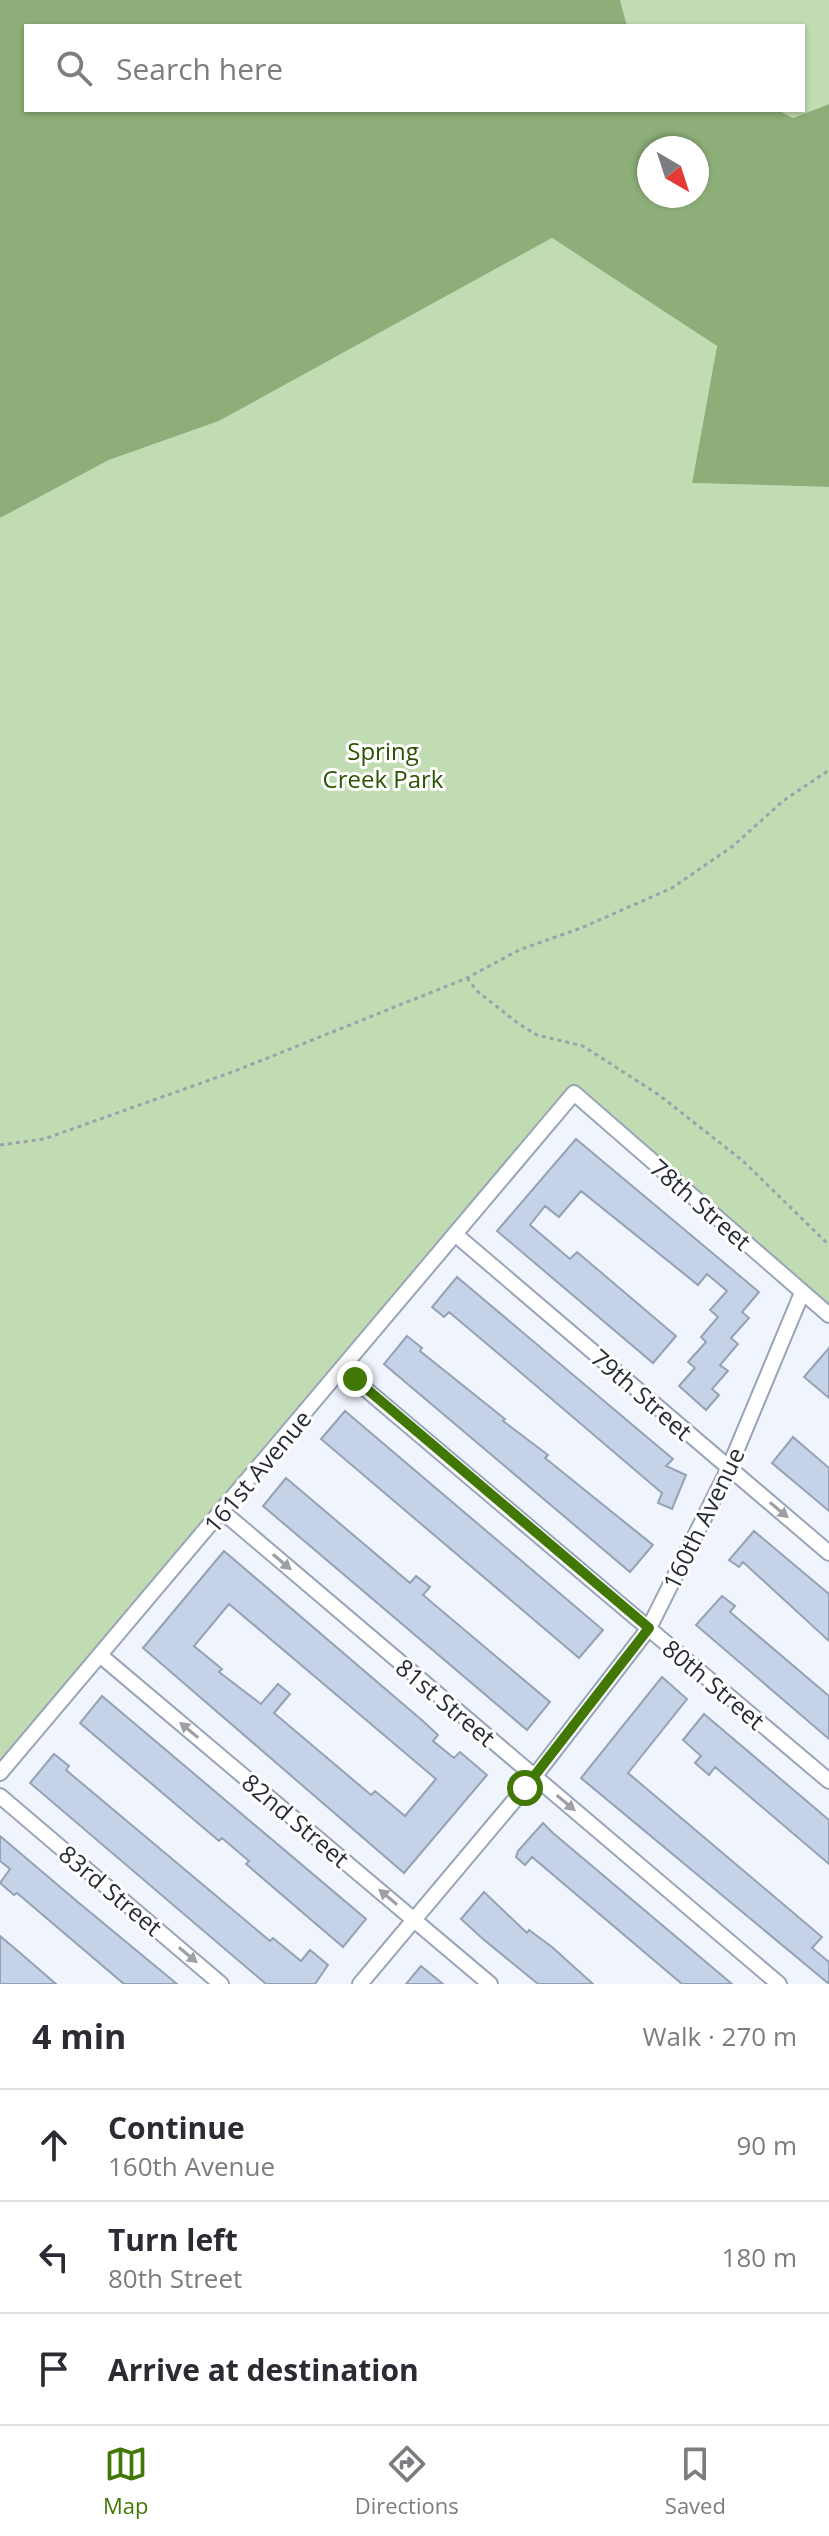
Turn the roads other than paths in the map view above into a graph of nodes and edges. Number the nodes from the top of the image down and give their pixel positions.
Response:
1 (574, 1093) joint
2 (456, 1235) junction
3 (802, 1293) junction
4 (829, 1315) edge
5 (343, 1370) junction
6 (729, 1468) junction
7 (223, 1512) junction
8 (829, 1553) edge
9 (649, 1628) junction
10 (101, 1656) junction
11 (0, 1773) edge
12 (534, 1777) junction
13 (829, 1781) edge
14 (0, 1796) edge
15 (414, 1919) junction
16 (221, 1984) edge
17 (360, 1984) edge
18 (490, 1984) edge
19 (779, 1984) edge

1 - 2 street, 161st Avenue
1 - 3 street, 78th Street
2 - 5 street, 161st Avenue
2 - 6 street, 79th Street
3 - 4 street, 78th Street
3 - 6 street, 160th Avenue
5 - 7 street, 161st Avenue
5 - 9 street, 80th Street
6 -> 8 street, 79th Street
6 - 9 street, 160th Avenue
7 - 10 street, 161st Avenue
7 -> 12 street, 81st Street
9 - 12 street, 160th Avenue
9 - 13 street, 80th Street
10 - 11 street, 161st Avenue
15 -> 10 street, 82nd Street
12 - 15 street, 160th Avenue
12 -> 19 street, 81st Street
14 -> 16 street, 83rd Street
15 - 17 street, 160th Avenue
15 - 18 street, 82nd Street

